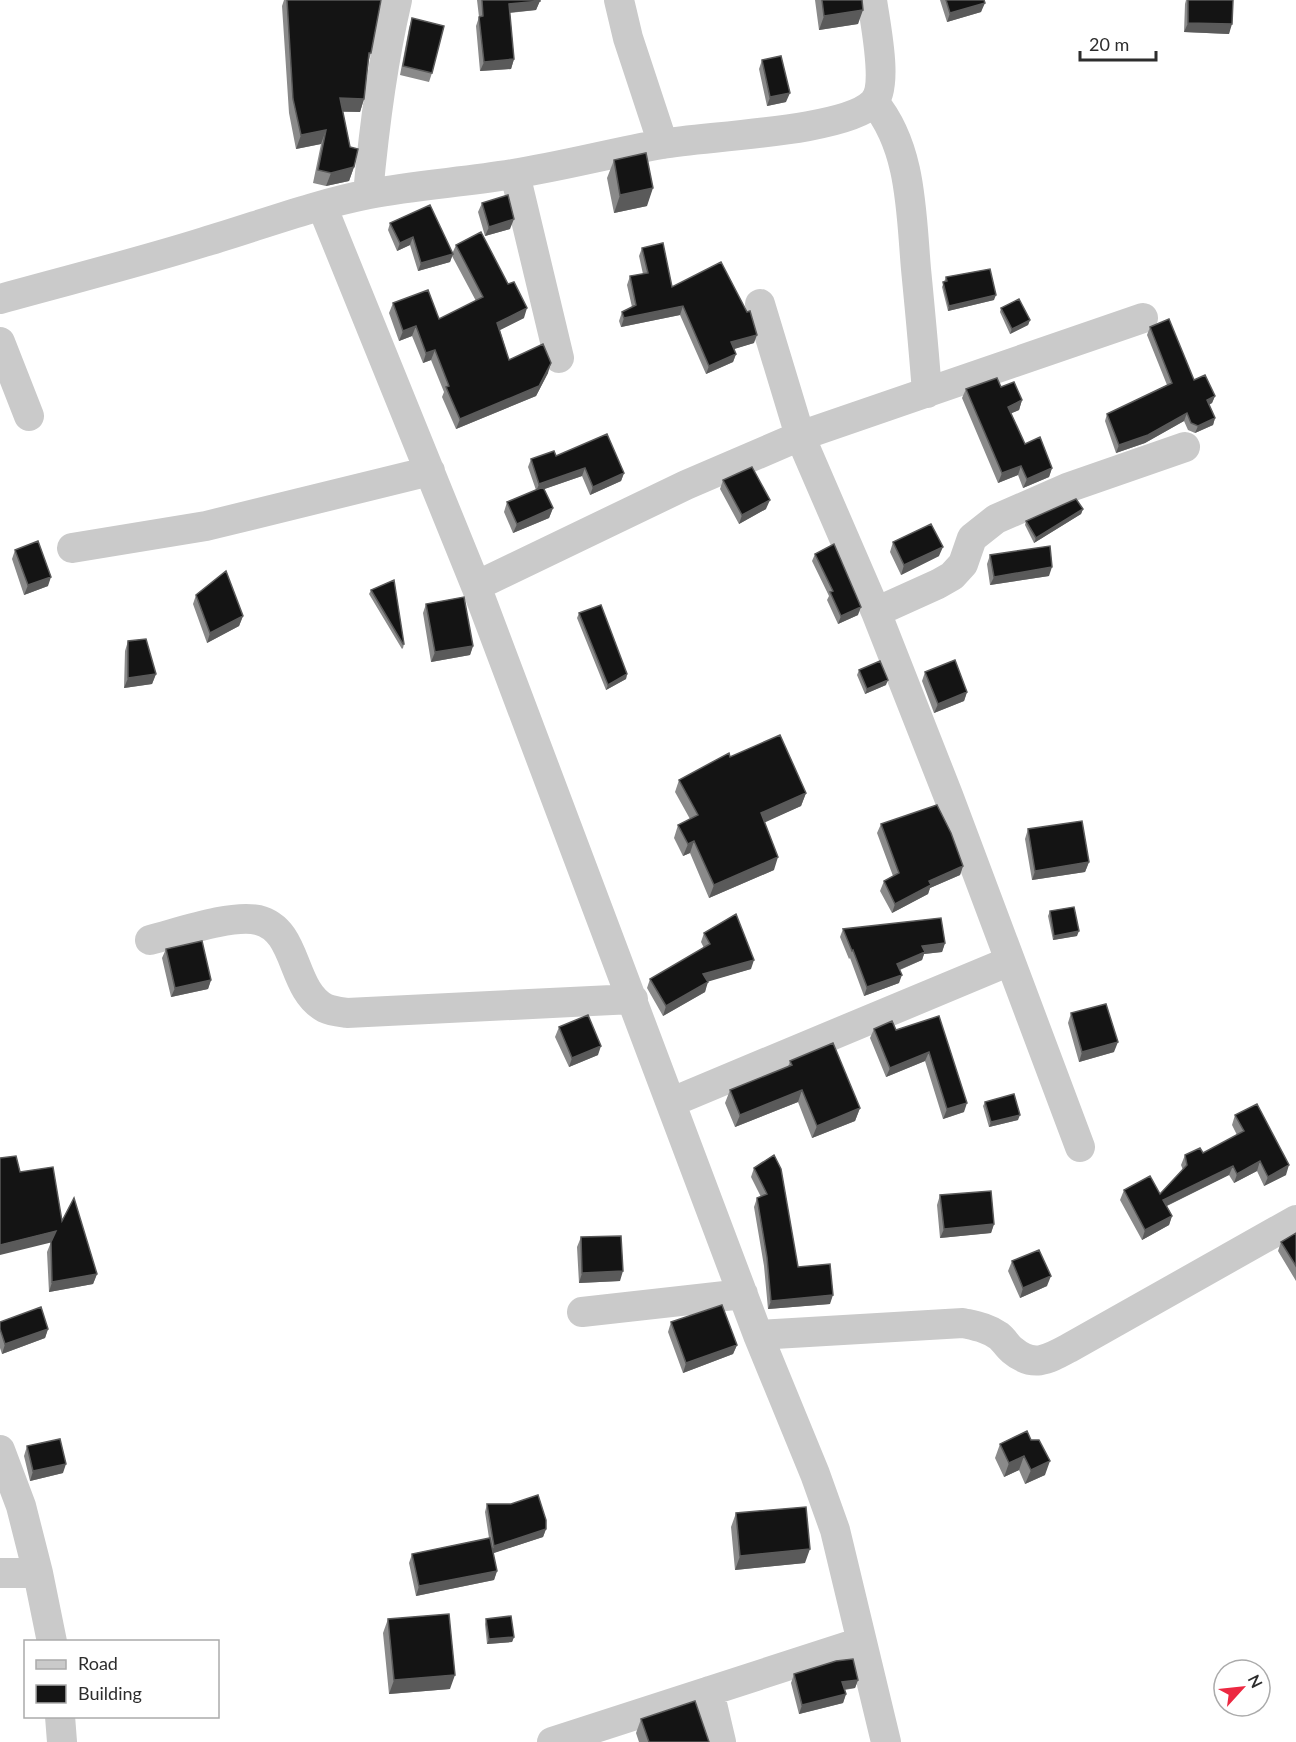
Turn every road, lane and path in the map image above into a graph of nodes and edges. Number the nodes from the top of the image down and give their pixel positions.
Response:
1 (397, 0) edge
2 (619, 0) edge
3 (872, 0) edge
4 (874, 102) junction
5 (663, 144) junction
6 (515, 174) junction
7 (368, 194) junction
8 (322, 206) junction
9 (0, 299) edge
10 (760, 304) dead end
11 (1143, 318) dead end
12 (0, 342) edge
13 (559, 358) dead end
14 (927, 393) junction
15 (29, 416) dead end
16 (800, 436) junction
17 (1185, 447) dead end
18 (430, 471) junction
19 (72, 548) dead end
20 (476, 586) junction
21 (876, 612) junction
22 (150, 940) dead end
23 (1010, 961) junction
24 (633, 999) junction
25 (672, 1102) junction
26 (1080, 1147) dead end
27 (1296, 1220) edge
28 (743, 1294) junction
29 (582, 1312) dead end
30 (758, 1335) junction
31 (0, 1450) edge
32 (0, 1573) edge
33 (38, 1573) junction
34 (52, 1640) edge
35 (861, 1642) junction
36 (709, 1691) junction
37 (60, 1718) edge
38 (62, 1742) edge
39 (552, 1742) edge
40 (721, 1742) edge
41 (886, 1742) edge

1 - 7 street
2 - 5 street
3 - 4 street
4 - 5 street
4 - 14 street
5 - 6 street
6 - 7 street
6 - 13 street
7 - 8 street
8 - 9 street
8 - 18 street
10 - 16 street
11 - 14 street
12 - 15 street
14 - 16 street
16 - 20 street
16 - 21 street
17 - 21 street
18 - 19 street
18 - 20 street
20 - 24 street
21 - 23 street
22 - 24 street
23 - 25 street
23 - 26 street
24 - 25 street
25 - 28 street
27 - 30 street
28 - 29 street
28 - 30 street
30 - 35 street
31 - 33 street
32 - 33 street
33 - 34 street
35 - 36 street
35 - 41 street
36 - 39 street
36 - 40 street
37 - 38 street

